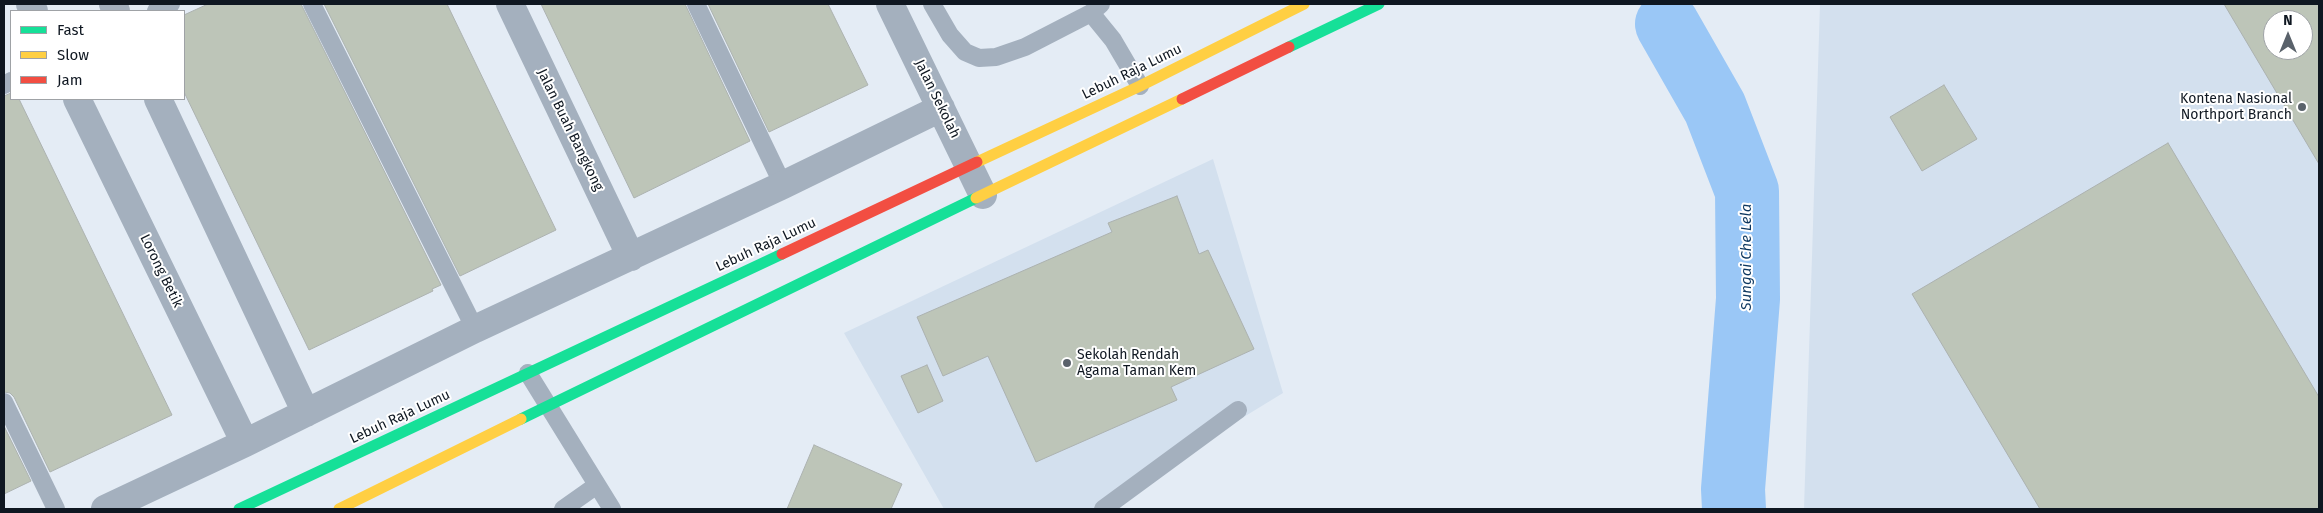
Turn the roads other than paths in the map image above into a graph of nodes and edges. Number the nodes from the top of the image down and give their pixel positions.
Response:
1 (171, 4) edge
2 (312, 4) edge
3 (510, 4) edge
4 (696, 4) edge
5 (890, 4) edge
6 (932, 4) edge
7 (1304, 4) edge
8 (1379, 4) edge
9 (1096, 8) edge
10 (158, 10) edge
11 (1140, 86) junction
12 (77, 100) edge
13 (158, 100) edge
14 (941, 108) junction
15 (969, 166) junction
16 (783, 185) junction
17 (983, 195) junction
18 (631, 257) junction
19 (475, 329) junction
20 (528, 373) junction
21 (4, 402) edge
22 (548, 406) junction
23 (1238, 410) dead end
24 (306, 413) junction
25 (245, 443) junction
26 (597, 485) junction
27 (56, 509) edge
28 (105, 509) edge
29 (240, 509) edge
30 (339, 509) edge
31 (563, 509) edge
32 (612, 509) edge
33 (1104, 509) edge

1 - 10 lane
2 - 19 lane
3 - 18 street, Jalan Buah Bangkong
4 - 16 lane
5 - 14 street, Jalan Sekolah
6 - 9 lane
7 - 11 street, Lebuh Raja Lumu
8 - 17 street
9 - 11 lane
11 - 15 street, Lebuh Raja Lumu
12 - 25 street, Lorong Betik
13 - 24 street
14 - 15 street, Jalan Sekolah
14 - 16 street
15 - 17 street, Jalan Sekolah
15 - 20 street, Lebuh Raja Lumu
16 - 18 street
17 - 22 street
18 - 19 street
19 - 24 street
20 - 22 lane
20 - 29 street, Lebuh Raja Lumu
21 - 27 lane
22 - 26 lane
22 - 30 street
23 - 33 lane
24 - 25 street
25 - 28 street
26 - 31 lane
26 - 32 lane

